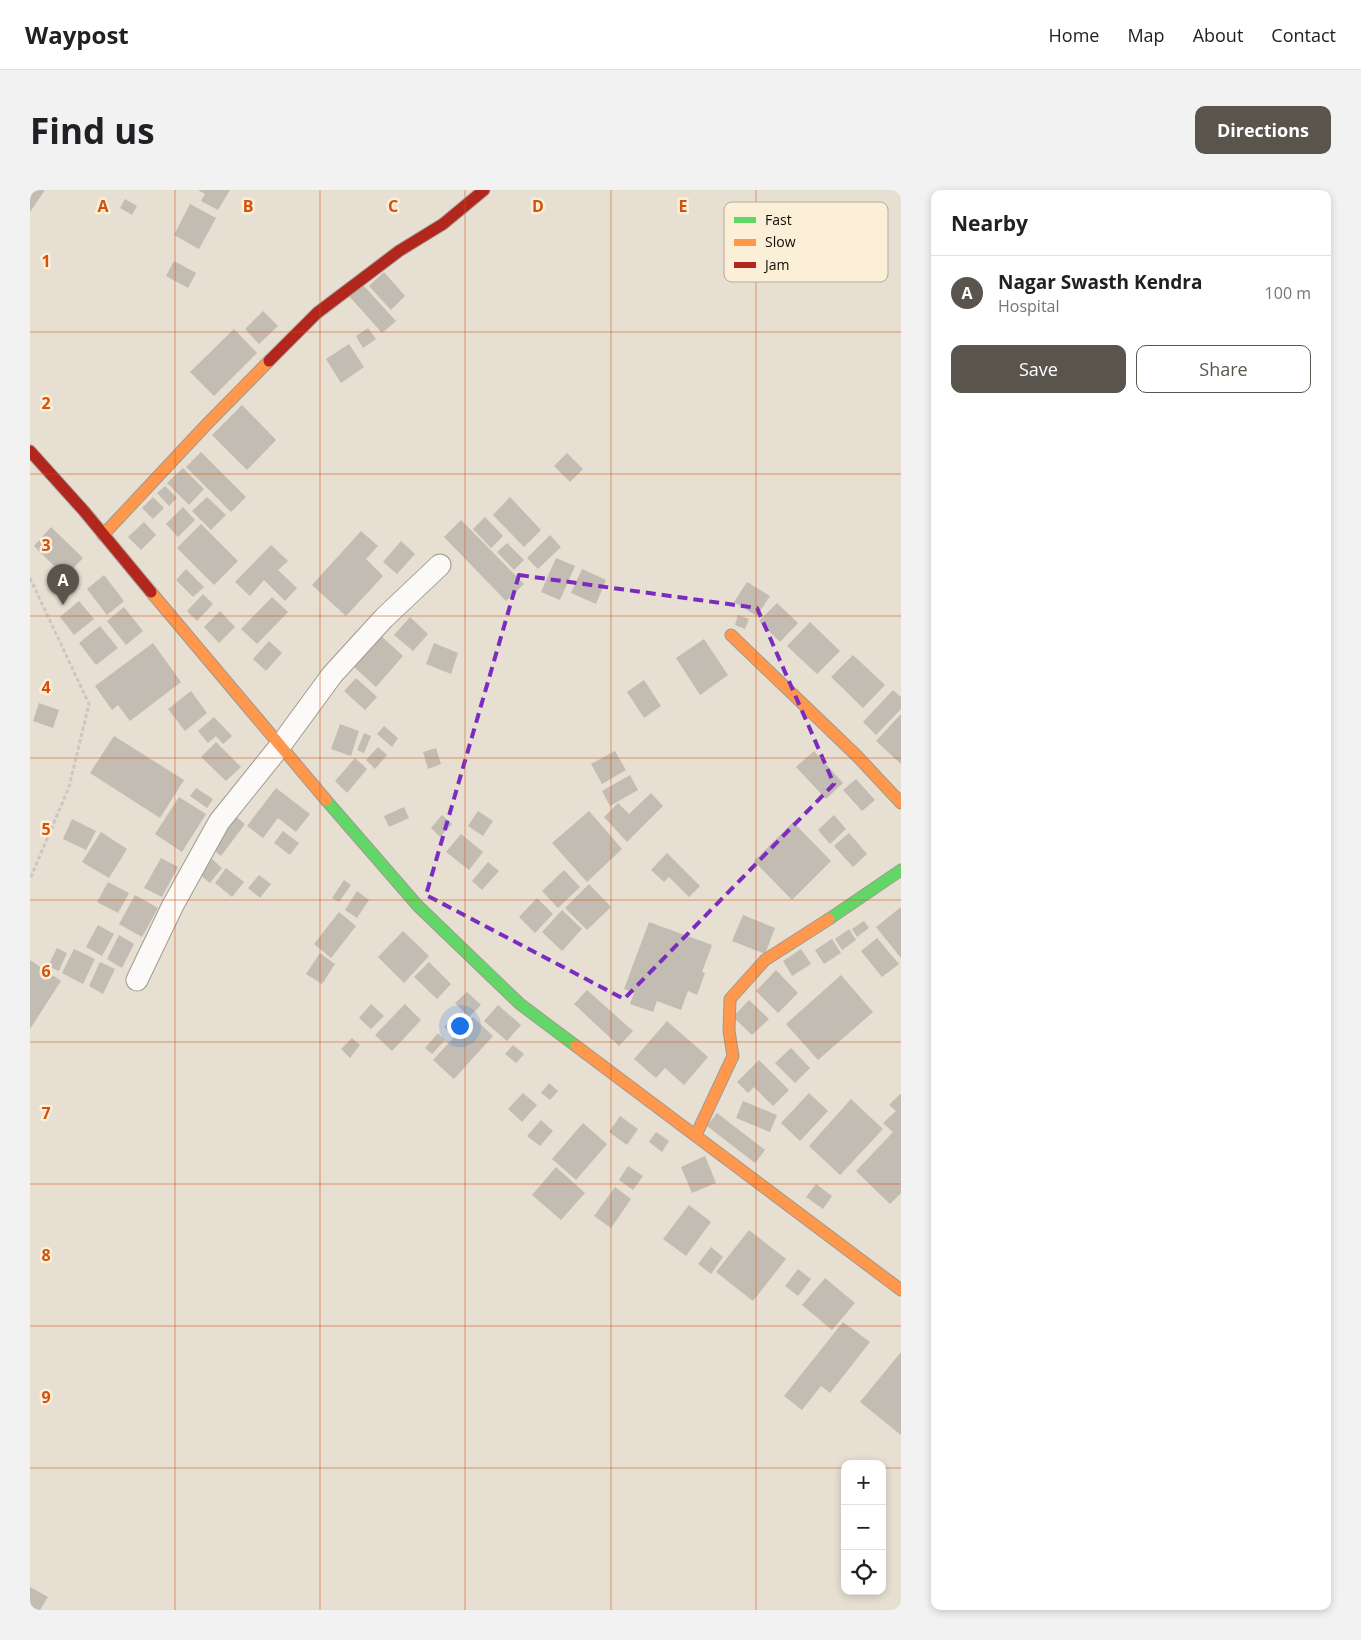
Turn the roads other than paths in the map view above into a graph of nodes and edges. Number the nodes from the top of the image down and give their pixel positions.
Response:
1 (484, 190) edge
2 (30, 451) edge
3 (103, 535) junction
4 (440, 565) dead end
5 (731, 635) dead end
6 (280, 746) junction
7 (901, 803) edge
8 (901, 870) edge
9 (136, 980) dead end
10 (696, 1135) junction
11 (901, 1290) edge

1 - 3 street
2 - 3 street
3 - 6 street
4 - 6 lane
5 - 7 street
6 - 9 lane
6 - 10 street
8 - 10 street
10 - 11 street

